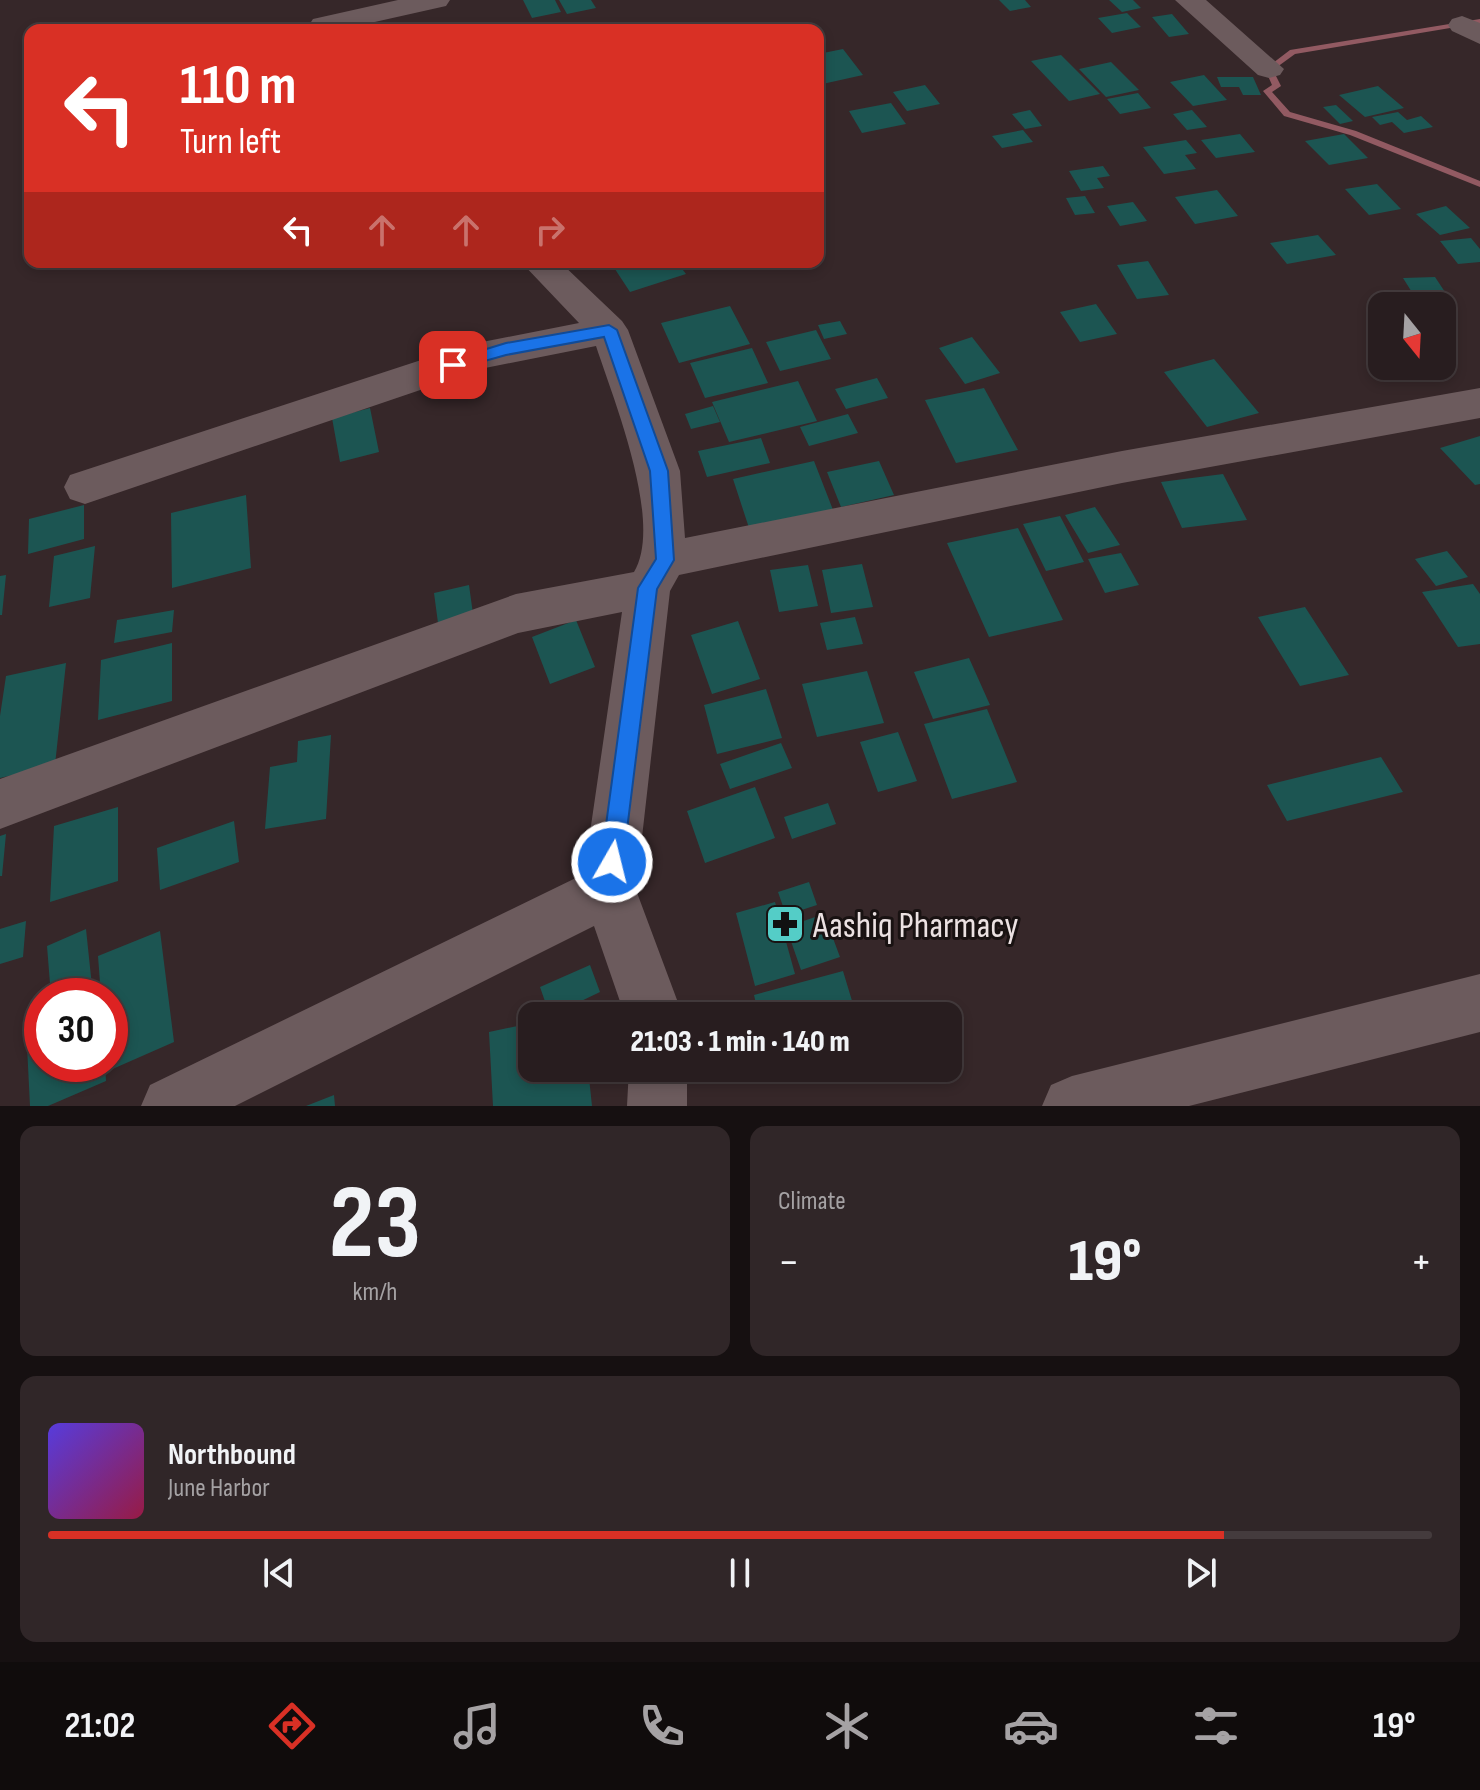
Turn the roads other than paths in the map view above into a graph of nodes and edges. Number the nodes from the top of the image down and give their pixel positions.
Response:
1 (436, 0) edge
2 (1189, 0) edge
3 (323, 18) edge
4 (1269, 69) dead end
5 (545, 268) edge
6 (609, 330) junction
7 (1480, 403) edge
8 (85, 487) dead end
9 (656, 574) junction
10 (0, 804) edge
11 (609, 890) junction
12 (649, 1002) edge
13 (1480, 1003) edge
14 (658, 1082) edge
15 (171, 1106) edge
16 (657, 1106) edge
17 (1072, 1106) edge

1 - 3 street
2 - 4 street
5 - 6 street
6 - 8 street
6 - 9 street
7 - 9 street
9 - 10 street
9 - 11 street
11 - 12 street
11 - 15 street
13 - 17 street
14 - 16 street

